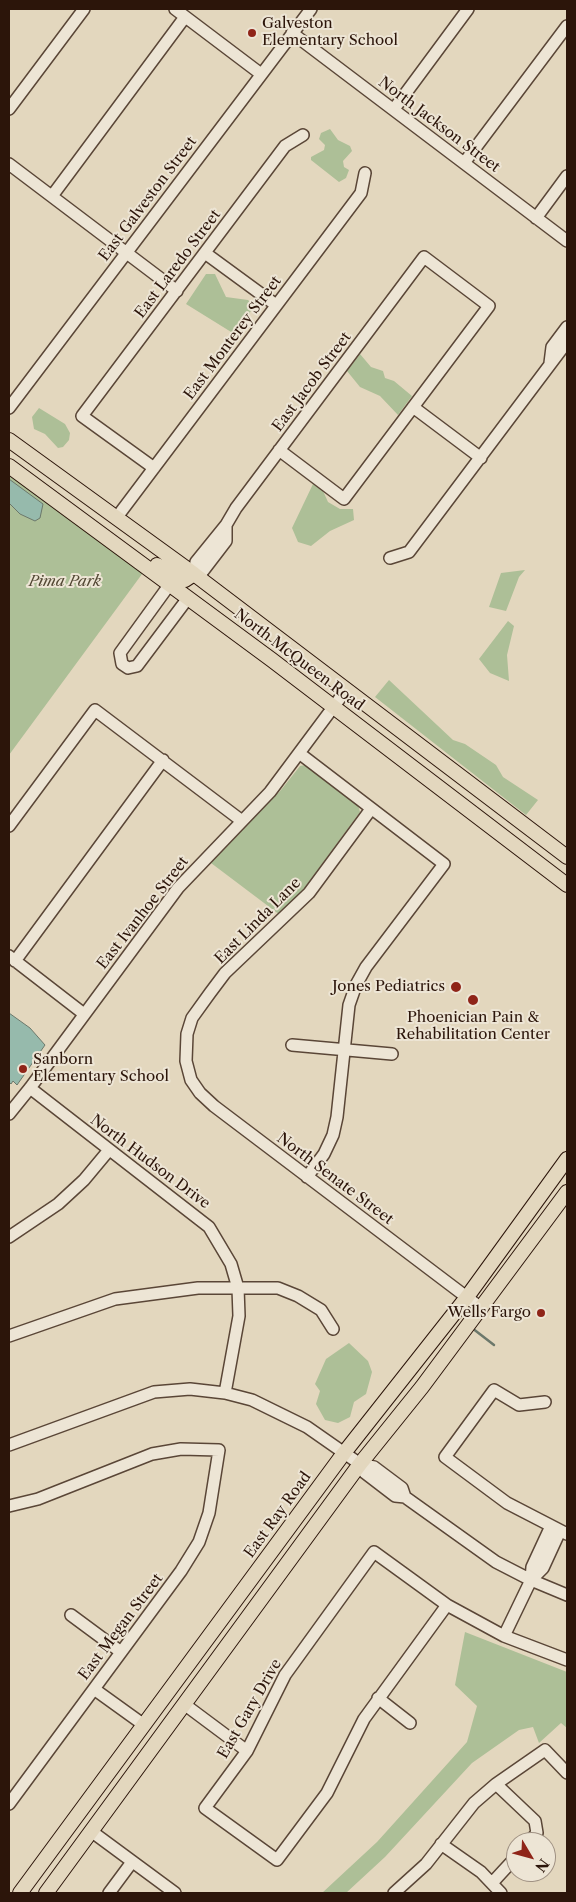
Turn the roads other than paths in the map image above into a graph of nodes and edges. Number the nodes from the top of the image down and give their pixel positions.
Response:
1 (84, 9) edge
2 (175, 9) edge
3 (311, 9) edge
4 (468, 9) edge
5 (185, 18) junction
6 (567, 26) edge
7 (292, 33) junction
8 (261, 74) junction
9 (9, 109) edge
10 (394, 109) junction
11 (303, 135) dead end
12 (464, 163) junction
13 (9, 164) edge
14 (365, 173) dead end
15 (567, 176) edge
16 (52, 196) junction
17 (536, 218) junction
18 (567, 241) edge
19 (126, 253) junction
20 (205, 253) junction
21 (177, 291) junction
22 (276, 305) junction
23 (567, 327) edge
24 (567, 342) edge
25 (550, 363) junction
26 (413, 407) junction
27 (9, 408) edge
28 (9, 440) edge
29 (279, 450) junction
30 (481, 458) junction
31 (9, 466) edge
32 (154, 468) junction
33 (117, 517) junction
34 (390, 558) dead end
35 (145, 565) junction
36 (194, 574) junction
37 (170, 584) junction
38 (188, 598) junction
39 (346, 690) junction
40 (334, 707) junction
41 (299, 753) junction
42 (163, 760) junction
43 (370, 809) junction
44 (242, 820) junction
45 (9, 826) edge
46 (524, 852) junction
47 (567, 857) edge
48 (567, 874) edge
49 (567, 885) edge
50 (12, 958) edge
51 (84, 1014) junction
52 (292, 1045) dead end
53 (343, 1050) junction
54 (392, 1054) dead end
55 (186, 1061) joint
56 (30, 1088) junction
57 (9, 1114) edge
58 (109, 1150) junction
59 (567, 1159) edge
60 (307, 1177) junction
61 (567, 1192) edge
62 (9, 1237) edge
63 (238, 1288) junction
64 (467, 1296) junction
65 (481, 1308) junction
66 (333, 1329) dead end
67 (9, 1336) edge
68 (225, 1393) junction
69 (545, 1402) dead end
70 (9, 1445) edge
71 (344, 1453) junction
72 (360, 1464) junction
73 (9, 1506) edge
74 (560, 1530) edge
75 (531, 1580) junction
76 (567, 1595) edge
77 (447, 1605) junction
78 (70, 1615) dead end
79 (504, 1636) junction
80 (121, 1652) junction
81 (567, 1660) edge
82 (94, 1689) junction
83 (378, 1698) junction
84 (184, 1704) junction
85 (410, 1722) dead end
86 (144, 1725) junction
87 (247, 1751) junction
88 (567, 1773) edge
89 (496, 1784) junction
90 (9, 1804) edge
91 (91, 1831) junction
92 (537, 1832) edge
93 (441, 1844) junction
94 (132, 1862) junction
95 (506, 1868) edge
96 (492, 1883) junction
97 (408, 1889) edge
98 (20, 1893) edge
99 (46, 1893) edge
100 (109, 1893) edge
101 (175, 1893) edge
102 (394, 1893) edge
103 (502, 1893) edge

1 - 9 street
2 - 5 street
3 - 7 street, East Galveston Street
4 - 10 street
5 - 8 street
5 - 16 street
6 - 12 street
7 - 8 street, East Galveston Street
7 - 10 street, North Jackson Street
8 - 19 street, East Galveston Street
10 - 12 street, North Jackson Street
11 - 20 street, East Laredo Street
12 - 17 street, North Jackson Street
13 - 16 street
14 - 22 street, East Monterey Street
15 - 17 street
16 - 19 street
17 - 18 street, North Jackson Street
19 - 21 street
19 - 27 street, East Galveston Street
20 - 21 street, East Laredo Street
20 - 22 street
21 - 32 street, East Laredo Street
22 - 32 street, East Monterey Street
23 - 25 street
24 - 25 street
25 - 30 street
26 - 29 street
26 - 29 street, East Jacob Street
26 - 30 street
28 - 33 main road, North McQueen Road
29 - 36 street, East Jacob Street
30 - 34 street
31 - 35 main road, North McQueen Road
32 - 33 street, East Monterey Street
33 - 36 main road, North McQueen Road
35 - 36 main road
35 - 37 main road, North McQueen Road
36 - 39 main road, North McQueen Road
37 - 38 main road, North McQueen Road
37 - 38 street
38 - 40 main road, North McQueen Road
39 - 40 street, East Ivanhoe Street
39 - 47 main road, North McQueen Road
40 - 41 street, East Ivanhoe Street
40 - 46 main road, North McQueen Road
41 - 43 street
41 - 44 street, East Ivanhoe Street
42 - 44 street
42 - 45 street
42 - 50 street
43 - 53 street
43 - 55 street, East Linda Lane
44 - 51 street, East Ivanhoe Street
46 - 48 main road
46 - 49 main road, North McQueen Road
50 - 51 street
51 - 56 street, East Ivanhoe Street
52 - 53 street
53 - 54 street
53 - 60 street
55 - 60 street, North Senate Street
56 - 57 street, East Ivanhoe Street
56 - 58 street, North Hudson Drive
58 - 62 street
58 - 63 street, North Hudson Drive
59 - 64 main road, East Ray Road
60 - 64 street, North Senate Street
61 - 65 main road
63 - 66 street
63 - 67 street
63 - 68 street, North Hudson Drive
64 - 65 street, North Senate Street
64 - 71 main road, East Ray Road
65 - 72 main road
68 - 70 street
68 - 71 street
69 - 74 street
71 - 72 street
71 - 86 main road, East Ray Road
72 - 75 street
72 - 84 main road
73 - 80 street, East Megan Street
74 - 75 street
75 - 76 street
75 - 79 street
77 - 79 street
77 - 83 street
77 - 87 street, East Gary Drive
78 - 80 street
79 - 81 street
80 - 82 street, East Megan Street
82 - 86 street
82 - 90 street, East Megan Street
83 - 85 street
83 - 87 street, East Gary Drive
84 - 87 street
84 - 91 main road
86 - 98 main road, East Ray Road
88 - 89 street
89 - 92 street
89 - 93 street
91 - 94 street
91 - 99 main road
93 - 96 street
93 - 97 street
94 - 100 street
94 - 101 street
95 - 96 street
96 - 103 street
97 - 102 street

